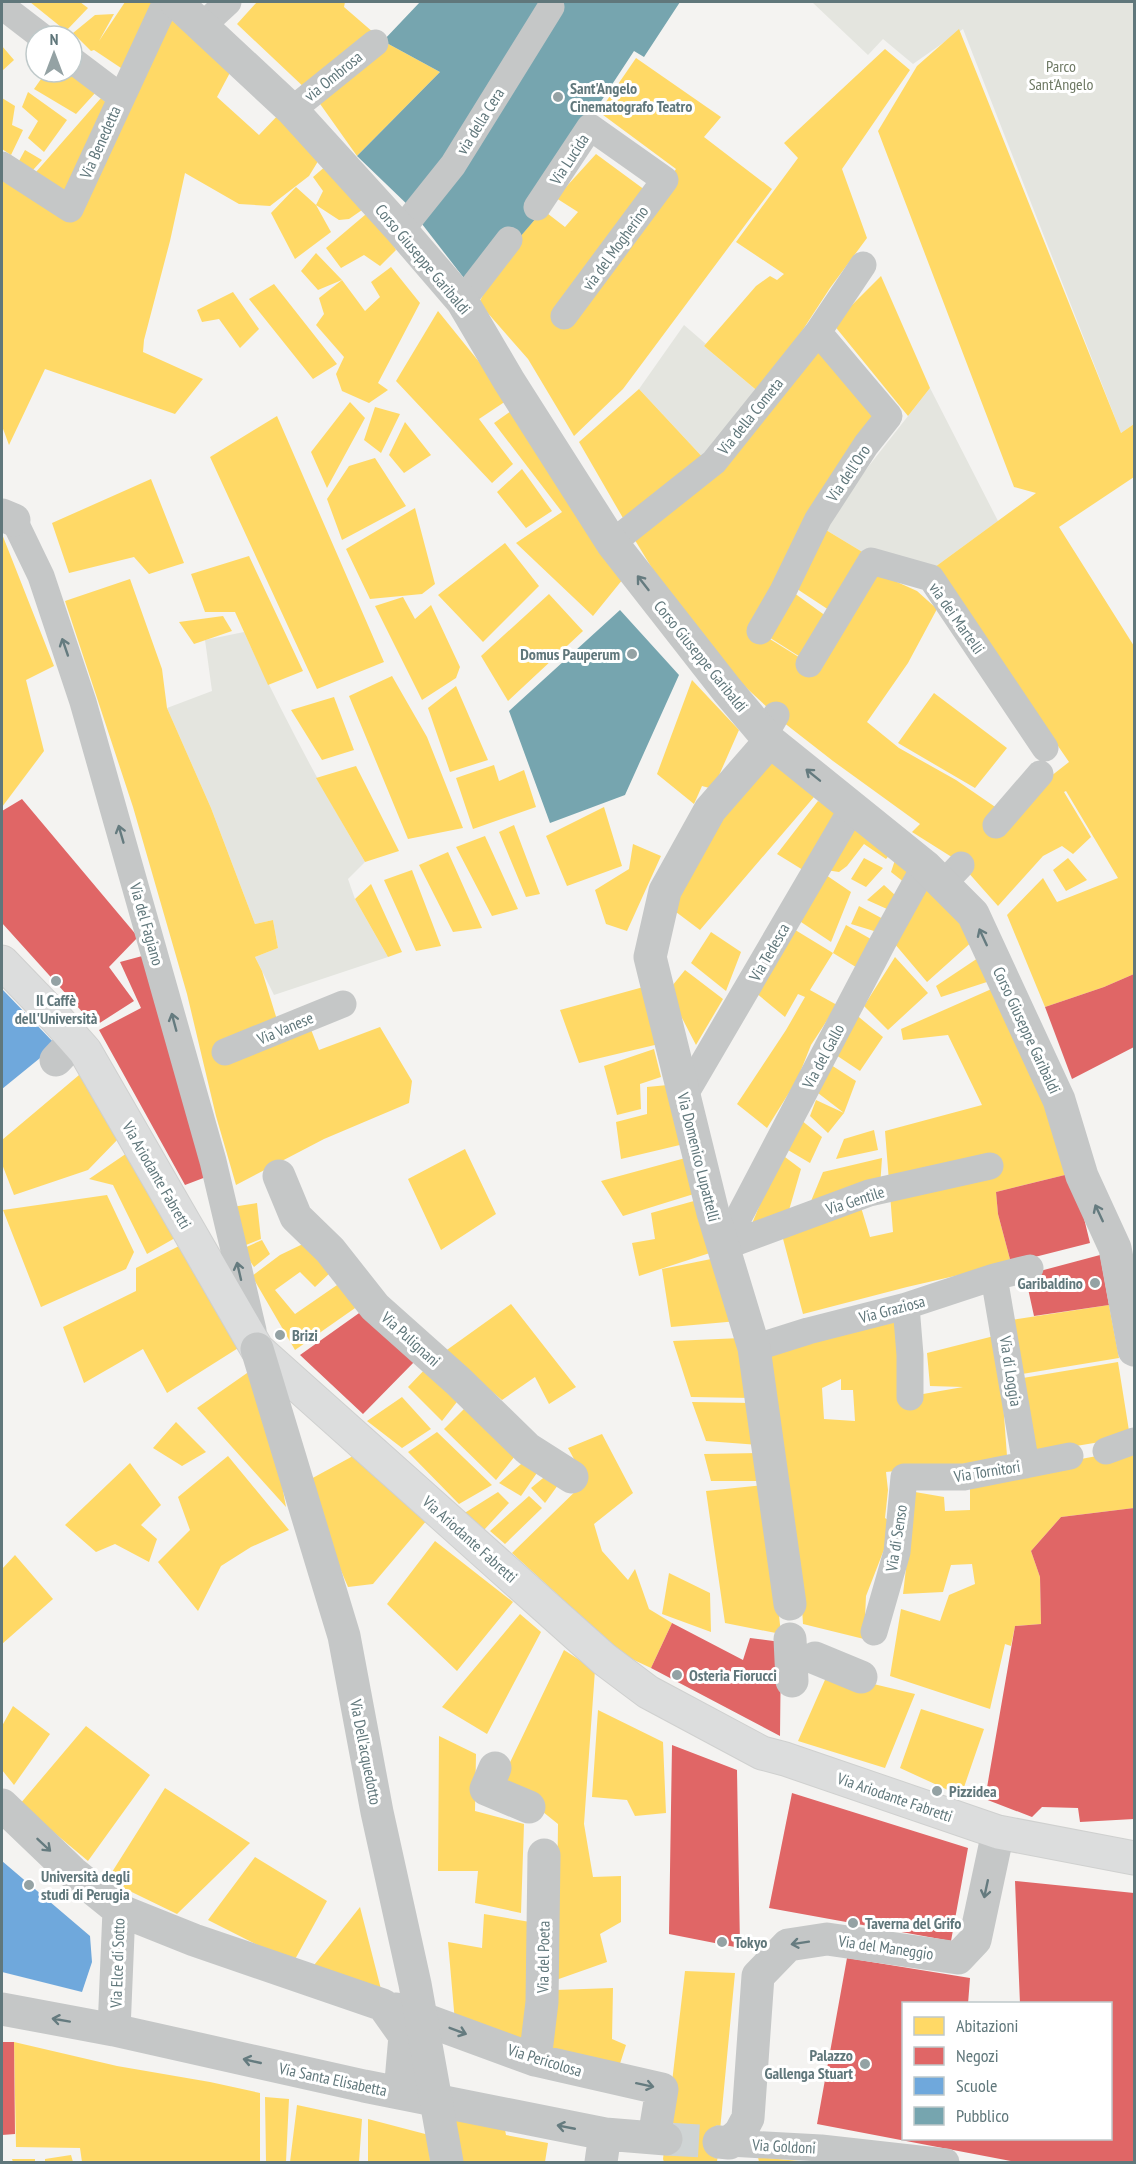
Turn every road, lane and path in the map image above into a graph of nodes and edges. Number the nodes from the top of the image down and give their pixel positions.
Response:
1 (166, 2) edge
2 (176, 2) edge
3 (228, 2) edge
4 (2, 6) edge
5 (551, 7) dead end
6 (25, 24) edge
7 (202, 26) junction
8 (375, 43) dead end
9 (84, 69) edge
10 (121, 97) junction
11 (292, 110) junction
12 (2, 165) edge
13 (665, 180) joint
14 (537, 207) dead end
15 (401, 230) junction
16 (509, 240) dead end
17 (863, 265) dead end
18 (462, 301) junction
19 (564, 316) dead end
20 (818, 332) junction
21 (8, 517) edge
22 (612, 543) junction
23 (760, 631) dead end
24 (809, 664) dead end
25 (770, 730) junction
26 (853, 807) junction
27 (996, 825) dead end
28 (943, 872) junction
29 (2, 962) edge
30 (343, 1004) dead end
31 (205, 1059) junction
32 (684, 1096) junction
33 (990, 1166) dead end
34 (279, 1176) dead end
35 (1124, 1243) edge
36 (723, 1246) junction
37 (1030, 1268) dead end
38 (994, 1277) junction
39 (906, 1306) junction
40 (754, 1348) junction
41 (257, 1349) junction
42 (1134, 1350) edge
43 (910, 1397) dead end
44 (1134, 1441) edge
45 (1106, 1451) dead end
46 (1070, 1456) dead end
47 (1026, 1465) junction
48 (572, 1477) dead end
49 (904, 1477) joint
50 (790, 1604) dead end
51 (874, 1632) dead end
52 (790, 1639) dead end
53 (815, 1658) dead end
54 (861, 1677) dead end
55 (792, 1681) dead end
56 (495, 1768) dead end
57 (2, 1805) edge
58 (529, 1807) dead end
59 (998, 1832) junction
60 (544, 1855) dead end
61 (1134, 1858) edge
62 (119, 1911) junction
63 (383, 2005) junction
64 (2, 2009) edge
65 (114, 2030) junction
66 (535, 2060) junction
67 (400, 2093) junction
68 (660, 2139) joint
69 (724, 2143) joint
70 (603, 2148) edge
71 (447, 2163) edge
72 (946, 2163) edge

1 - 10 lane, Via Benedetta
2 - 7 street, Corso Giuseppe Garibaldi
3 - 7 lane
4 - 6 lane
5 - 15 lane, via della Cera
7 - 11 street, Corso Giuseppe Garibaldi
8 - 11 lane, via Ombrosa
9 - 10 lane
10 - 12 lane, Via Benedetta
11 - 15 street, Corso Giuseppe Garibaldi
13 - 14 lane, Via Lucida
13 - 19 lane, via del Mogherino
15 - 18 street, Corso Giuseppe Garibaldi
16 - 18 lane
17 - 20 lane, Via della Cometa
18 - 22 street, Corso Giuseppe Garibaldi
20 - 22 lane, Via della Cometa
20 - 23 lane, Via dell'Oro
31 -> 21 lane, Via del Fagiano
25 -> 22 street, Corso Giuseppe Garibaldi
24 - 27 lane, via dei Martelli
26 -> 25 street, Corso Giuseppe Garibaldi
25 - 32 street, Via Domenico Lupattelli
26 - 28 street, Corso Giuseppe Garibaldi
26 - 32 lane, Via Tedesca
35 -> 28 street, Corso Giuseppe Garibaldi
28 - 36 lane, Via del Gallo
29 - 41 street, Via Ariodante Fabretti
30 - 31 lane, Via Vanese
41 -> 31 lane, Via del Fagiano
32 - 36 street, Via Domenico Lupattelli
33 - 36 lane, Via Gentile
34 - 48 street, Via Pulignani
35 - 42 street, Corso Giuseppe Garibaldi
36 - 40 street, Via Domenico Lupattelli
37 - 38 lane, Via Graziosa
38 - 39 lane, Via Graziosa
38 - 47 lane, Via di Loggia
39 - 40 lane, Via Graziosa
39 - 43 lane
40 - 50 street, Via Domenico Lupattelli
41 - 59 street, Via Ariodante Fabretti
41 - 71 street, Via Dell'acquedotto, bridge
44 - 45 lane
46 - 47 lane, Via Tornitori
47 - 49 lane, Via Tornitori
49 - 51 lane, Via di Senso
52 - 55 street
53 - 54 street
56 - 58 street
57 -> 62 street, Via Elce di Sotto
59 - 61 street, Via Ariodante Fabretti
59 -> 69 street, Via del Maneggio
60 - 66 street, Via del Poeta
62 - 63 street, Via Pericolosa
62 - 65 street, Via Elce di Sotto
63 -> 66 street, Via Pericolosa
63 - 67 street
65 -> 64 street, Via Santa Elisabetta
67 -> 65 street, Via Santa Elisabetta
66 -> 68 street, Via Pericolosa
70 -> 67 street, Via Santa Elisabetta
68 - 70 street, Via Santa Elisabetta
69 - 72 lane, Via Goldoni

